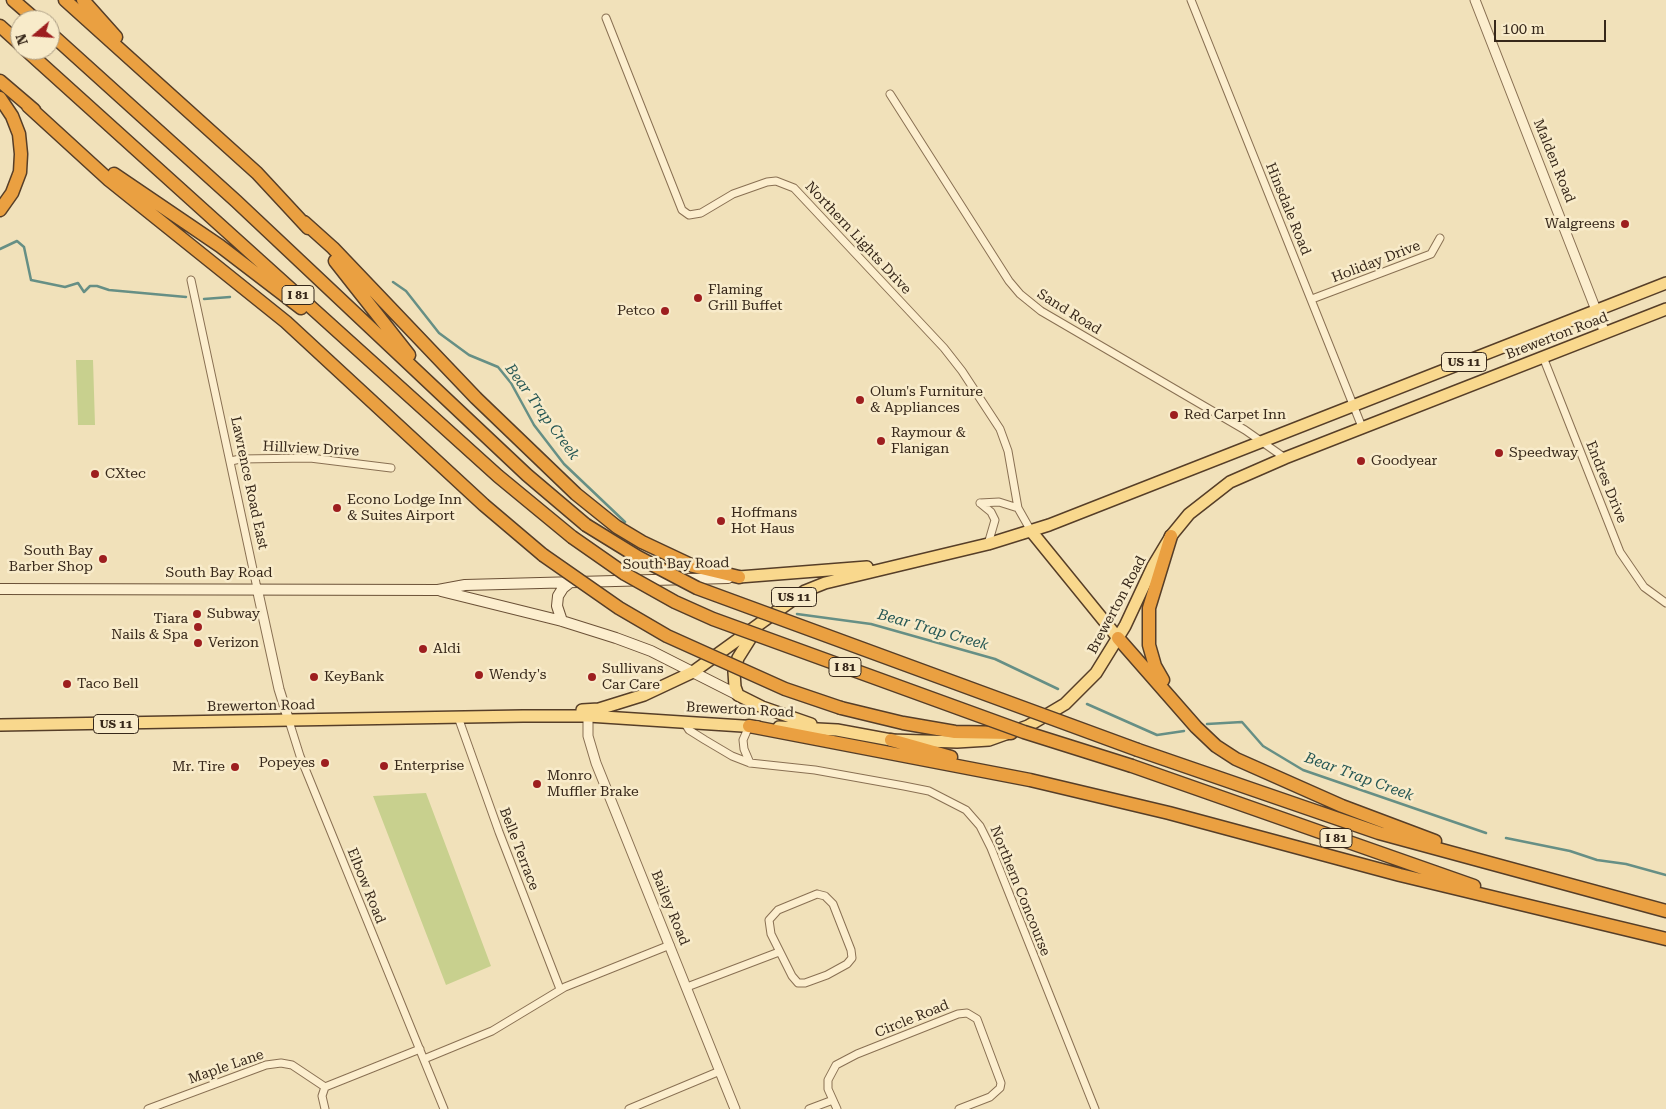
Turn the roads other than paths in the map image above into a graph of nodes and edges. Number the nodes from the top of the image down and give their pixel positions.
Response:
1 (13, 0) edge
2 (65, 0) edge
3 (84, 0) edge
4 (1192, 0) edge
5 (1475, 0) edge
6 (24, 10) edge
7 (606, 18) dead end
8 (0, 26) edge
9 (10, 35) edge
10 (60, 42) edge
11 (37, 60) edge
12 (0, 81) edge
13 (158, 83) junction
14 (890, 94) dead end
15 (0, 98) edge
16 (28, 106) junction
17 (0, 210) edge
18 (304, 222) junction
19 (1440, 238) dead end
20 (191, 280) dead end
21 (1666, 283) edge
22 (1312, 299) junction
23 (1666, 309) edge
24 (1597, 311) junction
25 (1605, 333) junction
26 (365, 356) junction
27 (1543, 357) junction
28 (435, 389) junction
29 (1353, 406) junction
30 (1362, 428) junction
31 (1261, 441) junction
32 (1286, 458) junction
33 (231, 461) junction
34 (391, 468) dead end
35 (1018, 508) junction
36 (1031, 531) junction
37 (1171, 536) junction
38 (988, 544) junction
39 (915, 562) junction
40 (740, 577) junction
41 (572, 581) junction
42 (0, 588) edge
43 (257, 588) junction
44 (438, 590) junction
45 (1666, 603) edge
46 (562, 621) junction
47 (760, 623) junction
48 (1118, 638) junction
49 (694, 672) junction
50 (738, 695) junction
51 (1179, 708) junction
52 (599, 709) junction
53 (523, 716) junction
54 (588, 716) junction
55 (458, 717) junction
56 (289, 720) junction
57 (684, 722) junction
58 (0, 725) edge
59 (749, 726) junction
60 (837, 730) junction
61 (1010, 733) junction
62 (891, 740) junction
63 (750, 763) junction
64 (1030, 780) junction
65 (1500, 866) junction
66 (1541, 910) junction
67 (1666, 911) edge
68 (1666, 939) edge
69 (670, 945) junction
70 (779, 952) junction
71 (687, 987) junction
72 (560, 989) junction
73 (420, 1049) junction
74 (424, 1059) junction
75 (720, 1072) junction
76 (325, 1087) junction
77 (832, 1100) junction
78 (148, 1109) edge
79 (325, 1109) edge
80 (444, 1109) edge
81 (629, 1109) edge
82 (735, 1109) edge
83 (809, 1109) edge
84 (837, 1109) edge
85 (959, 1109) edge
86 (1095, 1109) edge

1 - 6 highway
2 - 13 highway
3 - 13 highway
4 - 22 street, Hinsdale Road
5 - 24 street, Malden Road
7 - 35 street, Northern Lights Drive
8 - 9 highway
10 - 28 highway, I 81
11 - 26 highway, I 81
12 - 16 highway
13 - 18 highway
14 - 31 street, Sand Road
15 - 17 highway
16 - 26 highway
16 - 61 highway, bridge
18 - 28 highway
18 - 40 highway
19 - 22 street, Holiday Drive
20 - 33 street, Lawrence Road East
21 - 24 main road, Brewerton Road / US 11
22 - 29 street, Hinsdale Road
23 - 25 main road, Brewerton Road / US 11
24 - 25 street, Malden Road
24 - 29 main road, Brewerton Road / US 11
25 - 27 main road, Brewerton Road / US 11
26 - 66 highway, I 81, bridge
27 - 30 main road, Brewerton Road / US 11
27 - 45 street, Endres Drive
28 - 65 highway, I 81, bridge
29 - 30 street, Hinsdale Road
29 - 31 main road, Brewerton Road / US 11
30 - 32 main road, Brewerton Road / US 11
31 - 32 street, Sand Road
31 - 36 main road, Brewerton Road / US 11
32 - 37 main road, Brewerton Road / US 11
33 - 34 street, Hillview Drive
33 - 43 street, Lawrence Road East
35 - 36 street
35 - 38 street
36 - 38 main road, Brewerton Road / US 11
36 - 48 main road
37 - 48 main road, Brewerton Road / US 11
37 - 51 highway
38 - 39 main road, Brewerton Road / US 11
39 - 40 main road, South Bay Road
39 - 47 main road, Brewerton Road / US 11
40 - 41 main road, South Bay Road
41 - 44 main road, South Bay Road
41 - 46 main road
42 - 43 main road, South Bay Road
43 - 44 main road, South Bay Road
43 - 56 street, Lawrence Road East
44 - 46 main road, South Bay Road
46 - 49 main road, South Bay Road
47 - 49 main road, Brewerton Road / US 11
47 - 50 main road
48 - 51 highway
48 - 61 main road, Brewerton Road / US 11
49 - 50 main road, South Bay Road
49 - 52 main road, Brewerton Road / US 11
50 - 60 main road, South Bay Road
51 - 65 highway
52 - 53 main road, Brewerton Road / US 11
52 - 54 main road
53 - 54 main road, Brewerton Road / US 11
53 - 55 main road, Brewerton Road / US 11
54 - 57 main road, Brewerton Road / US 11
54 - 69 street, Bailey Road
55 - 56 main road, Brewerton Road / US 11
55 - 72 street, Belle Terrace
56 - 58 main road, Brewerton Road / US 11
56 - 73 street, Elbow Road
57 - 59 main road, Brewerton Road / US 11
57 - 63 street, Northern Concourse
59 - 60 main road, Brewerton Road / US 11
59 - 63 street
59 - 64 highway
60 - 62 main road, Brewerton Road / US 11
61 - 62 main road, Brewerton Road / US 11
62 - 64 highway
63 - 86 street, Northern Concourse
64 - 66 highway
65 - 67 highway, I 81
66 - 68 highway, I 81
69 - 71 street, Bailey Road
69 - 72 street
70 - 70 street
70 - 71 street
71 - 75 street, Bailey Road
72 - 74 street
73 - 74 street, Elbow Road
73 - 76 street
74 - 80 street, Elbow Road
75 - 81 street
75 - 82 street, Bailey Road
76 - 78 street, Maple Lane
76 - 79 street
77 - 83 street
77 - 84 street, Circle Road
77 - 85 street, Circle Road

